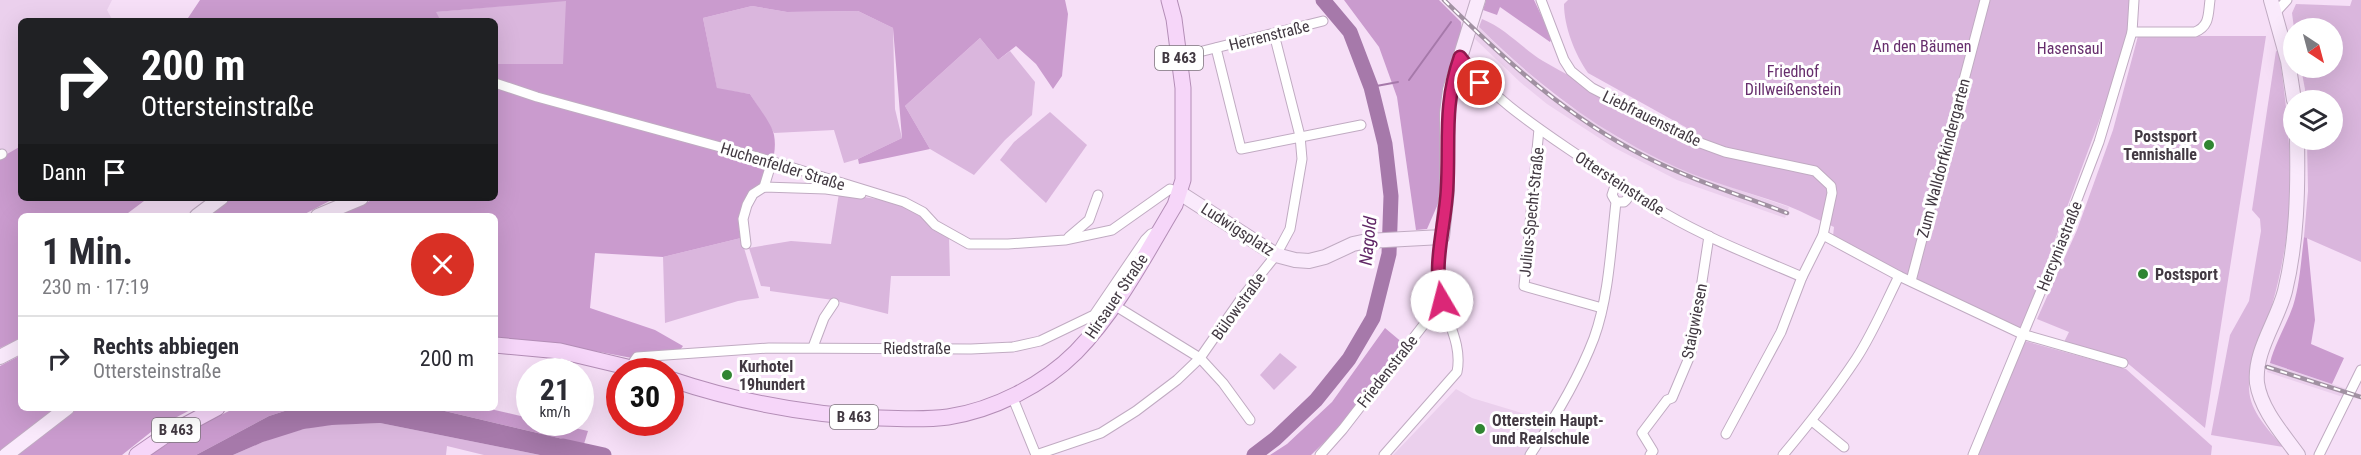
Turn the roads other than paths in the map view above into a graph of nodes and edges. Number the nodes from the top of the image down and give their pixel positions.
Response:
1 (1169, 0) edge
2 (1478, 0) edge
3 (1540, 0) edge
4 (1985, 0) edge
5 (2134, 0) edge
6 (2210, 0) edge
7 (2287, 0) edge
8 (2273, 6) edge
9 (1323, 21) dead end
10 (2132, 32) junction
11 (1274, 34) junction
12 (1216, 48) junction
13 (1179, 57) junction
14 (1460, 57) junction
15 (498, 84) edge
16 (2292, 90) edge
17 (1361, 125) dead end
18 (1539, 129) junction
19 (1300, 136) junction
20 (2296, 150) edge
21 (772, 161) junction
22 (764, 187) junction
23 (1625, 188) junction
24 (1180, 193) junction
25 (876, 194) junction
26 (1098, 195) dead end
27 (217, 201) edge
28 (354, 201) edge
29 (201, 213) edge
30 (325, 213) edge
31 (1159, 230) junction
32 (1823, 235) junction
33 (1709, 236) junction
34 (1442, 237) junction
35 (1065, 240) junction
36 (746, 244) dead end
37 (1276, 255) junction
38 (1899, 276) junction
39 (1802, 277) junction
40 (1911, 281) junction
41 (1442, 301) junction
42 (834, 303) dead end
43 (1114, 305) junction
44 (1602, 308) junction
45 (2022, 334) junction
46 (498, 345) edge
47 (813, 347) junction
48 (18, 348) edge
49 (0, 357) edge
50 (636, 358) edge
51 (1200, 358) junction
52 (606, 362) edge
53 (2122, 363) dead end
54 (2361, 370) edge
55 (684, 383) edge
56 (1012, 396) junction
57 (63, 411) edge
58 (211, 411) edge
59 (1250, 420) dead end
60 (1812, 421) junction
61 (1726, 434) dead end
62 (1844, 447) dead end
63 (6, 455) edge
64 (137, 455) edge
65 (1036, 455) edge
66 (1320, 455) edge
67 (1384, 455) edge
68 (1530, 455) edge
69 (1650, 455) edge
70 (1783, 455) edge
71 (1973, 455) edge
72 (2298, 455) edge
73 (2319, 455) edge

1 - 13 main road, Hirsauer Straße / B 463
2 - 14 main road
3 - 32 street, Liebfrauenstraße
4 - 40 street, Zum Walldorfkindergarten
5 - 10 street, Hercyniastraße
6 - 10 street
7 - 8 street
8 - 16 main road
9 - 11 street, Herrenstraße
10 - 45 street, Hercyniastraße
11 - 12 street, Herrenstraße
11 - 19 street, Bülowstraße
12 - 13 street, Herrenstraße
12 - 19 street
13 - 24 main road, Hirsauer Straße / B 463
14 - 18 street, Ottersteinstraße
14 - 34 main road
15 - 21 street, Huchenfelder Straße
17 - 19 street
18 - 23 street, Ottersteinstraße
18 - 44 street, Julius-Specht-Straße
19 - 37 street, Bülowstraße
20 - 72 main road
21 - 22 street
21 - 25 street, Huchenfelder Straße
22 - 25 street
22 - 36 street
23 - 33 street, Ottersteinstraße
23 - 44 street
24 - 31 main road, Hirsauer Straße / B 463
24 - 35 street, Huchenfelder Straße
24 - 37 main road, Ludwigsplatz
25 - 35 street, Huchenfelder Straße
26 - 35 street
27 - 29 main road
28 - 30 main road
31 - 43 main road, Hirsauer Straße / B 463
31 - 47 street, Riedstraße
32 - 38 street
32 - 39 street
33 - 39 street, Ottersteinstraße
33 - 69 street, Staigwiesen
34 - 37 main road, Ludwigsplatz
34 - 41 street
37 - 51 street, Bülowstraße
38 - 40 street
38 - 60 street
39 - 61 street
40 - 45 street
41 - 66 street, Friedenstraße
41 - 67 street
42 - 47 street
43 - 51 street
43 - 56 main road, Hirsauer Straße / B 463
44 - 68 street
45 - 53 street
45 - 71 street, Hercyniastraße
46 - 52 main road
47 - 50 street, Riedstraße
48 - 49 main road
51 - 59 street
51 - 65 street, Bülowstraße
54 - 73 street
55 - 56 main road, Hirsauer Straße / B 463
56 - 65 street
57 - 63 main road
58 - 64 main road, B 463
60 - 62 street
60 - 70 street

